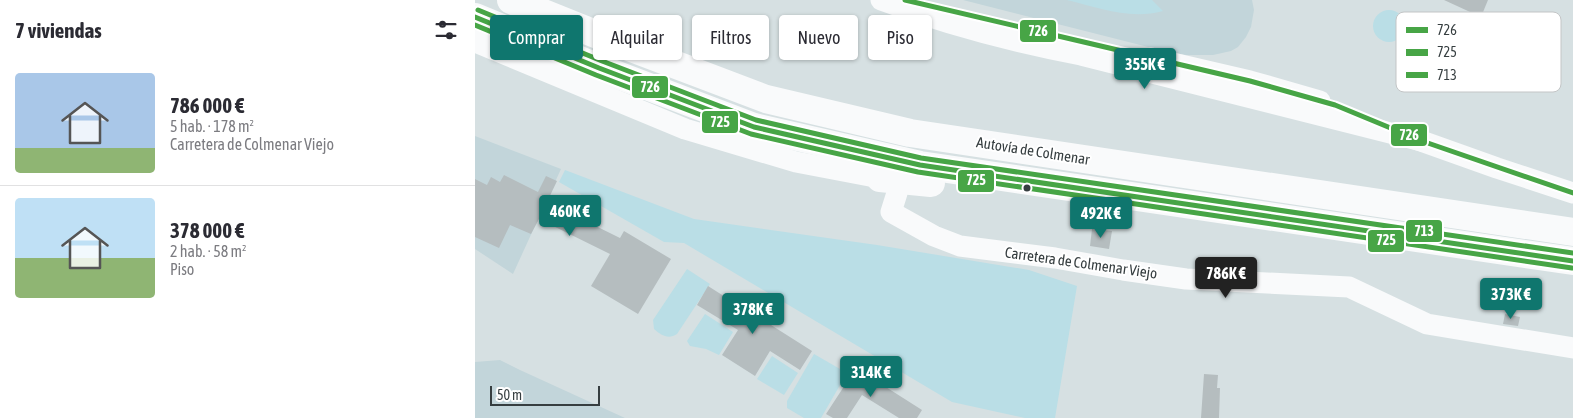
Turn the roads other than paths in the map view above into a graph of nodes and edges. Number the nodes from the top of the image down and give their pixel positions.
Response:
1 (511, 0) edge
2 (881, 0) edge
3 (905, 0) edge
4 (475, 17) edge
5 (475, 42) edge
6 (1081, 55) junction
7 (1229, 85) dead end
8 (1262, 93) dead end
9 (1422, 141) junction
10 (889, 178) junction
11 (1573, 192) edge
12 (1223, 209) junction
13 (1573, 232) edge
14 (1573, 261) edge
15 (1573, 348) edge

1 - 13 highway, Autovía de Colmenar
2 - 6 street
3 - 9 street
4 - 12 highway, Autovía de Colmenar
5 - 10 street
6 - 7 street
6 - 9 street
8 - 9 street
9 - 11 street
10 - 12 highway
10 - 15 street, Carretera de Colmenar Viejo
12 - 14 highway, Autovía de Colmenar

